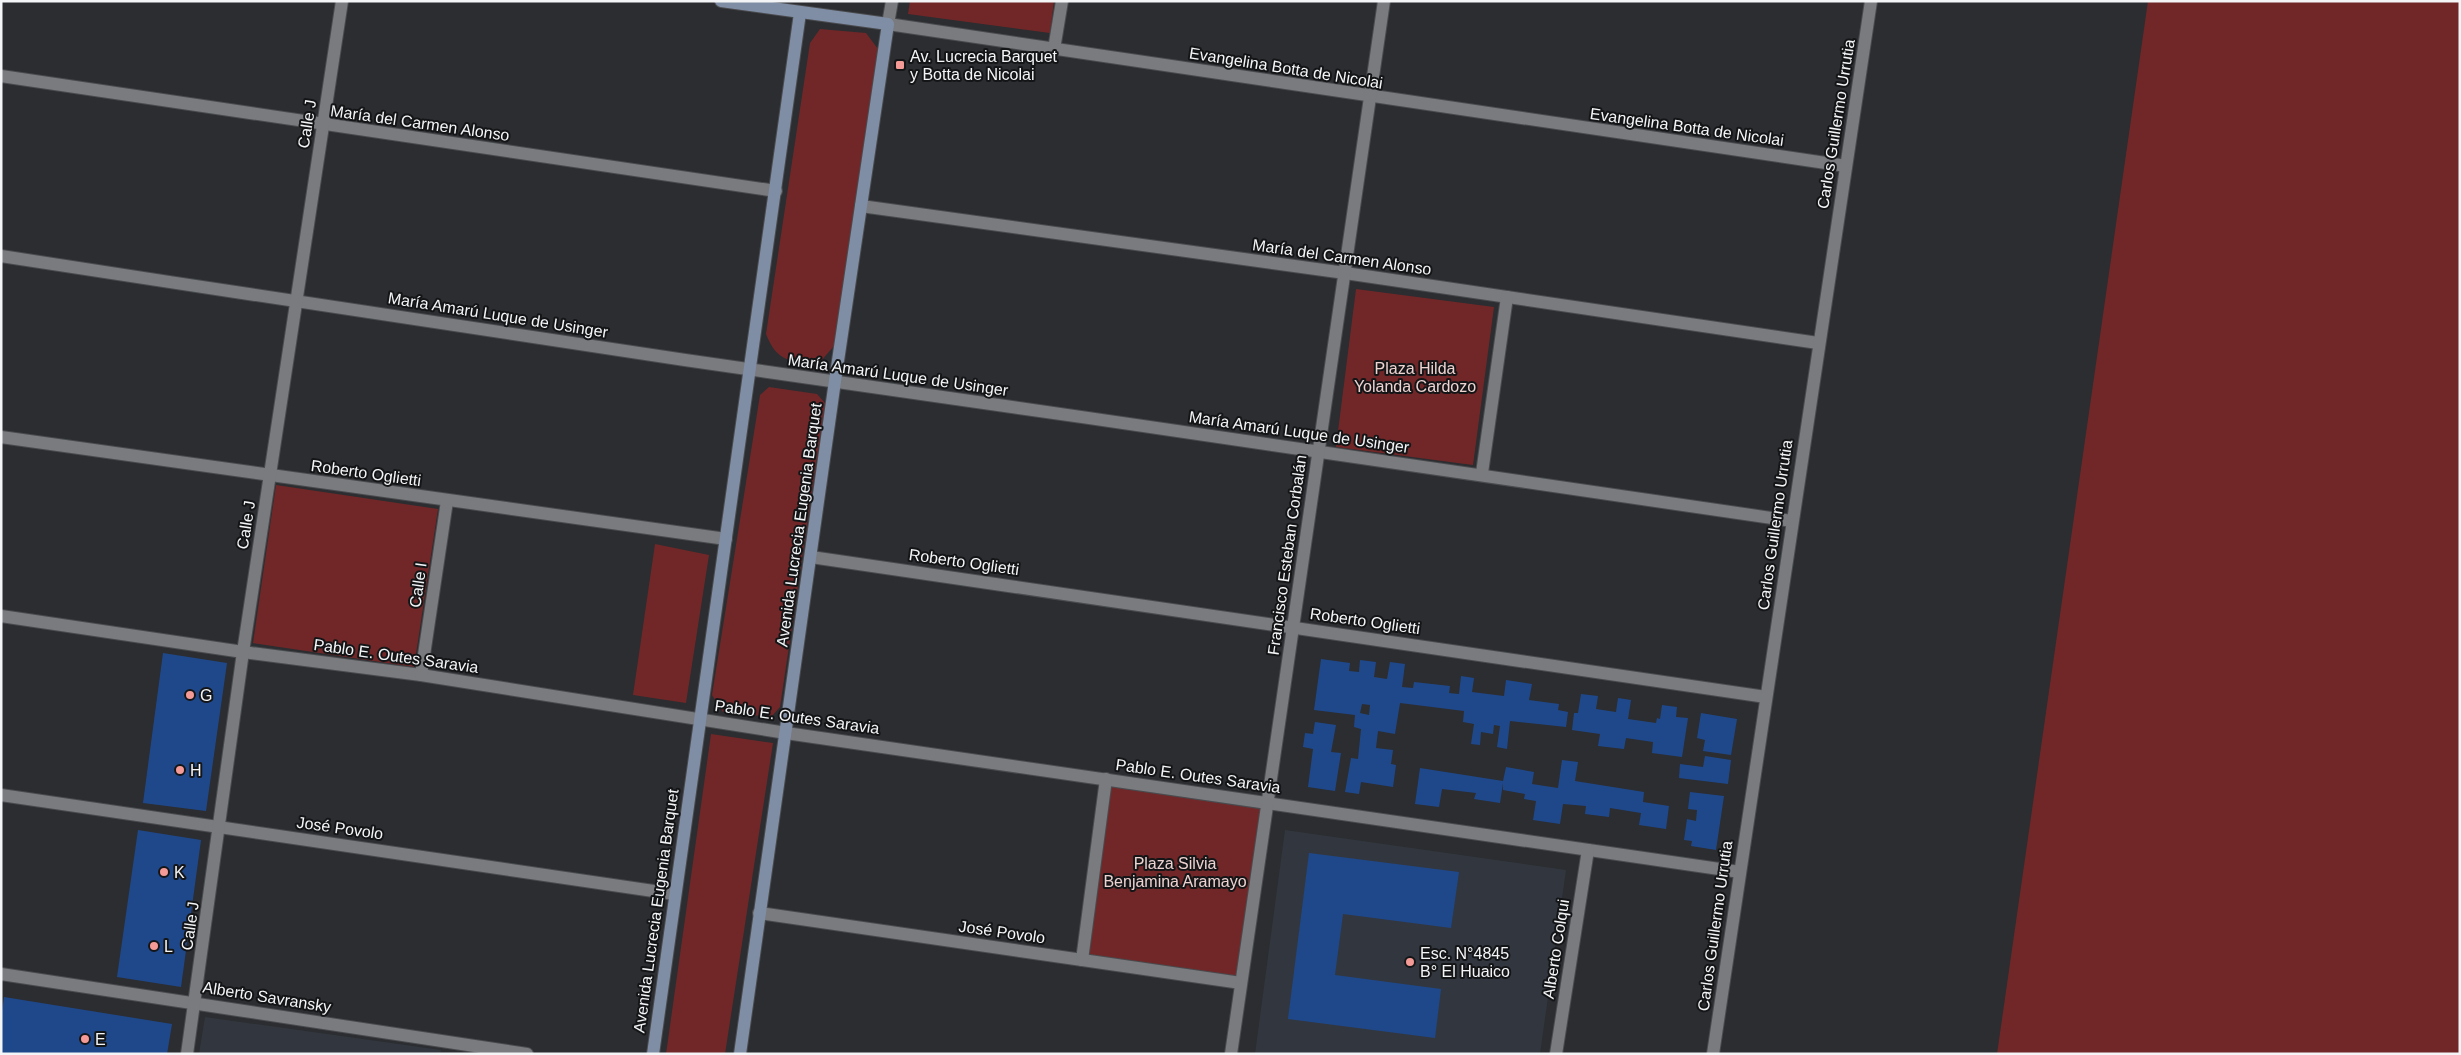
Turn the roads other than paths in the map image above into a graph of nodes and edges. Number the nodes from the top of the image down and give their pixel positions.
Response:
1 (342, 1) edge
2 (721, 1) edge
3 (892, 1) edge
4 (1062, 1) edge
5 (1384, 1) edge
6 (1871, 1) edge
7 (801, 7) edge
8 (888, 24) junction
9 (1054, 48) junction
10 (1, 76) edge
11 (1369, 97) junction
12 (324, 125) junction
13 (1846, 166) junction
14 (776, 191) junction
15 (861, 206) junction
16 (1, 256) edge
17 (1345, 274) junction
18 (1507, 297) junction
19 (297, 301) junction
20 (1818, 343) junction
21 (751, 370) junction
22 (835, 382) junction
23 (1, 437) edge
24 (1319, 452) junction
25 (1482, 474) junction
26 (270, 477) junction
27 (447, 500) junction
28 (1792, 521) junction
29 (726, 539) junction
30 (811, 556) junction
31 (1, 616) edge
32 (1293, 626) junction
33 (243, 652) junction
34 (421, 675) junction
35 (1766, 697) junction
36 (700, 719) junction
37 (786, 732) junction
38 (1106, 779) junction
39 (1, 795) edge
40 (1268, 803) junction
41 (220, 827) junction
42 (1588, 850) junction
43 (1740, 872) junction
44 (674, 894) junction
45 (759, 913) junction
46 (1082, 960) junction
47 (1, 974) edge
48 (1241, 983) junction
49 (196, 1002) junction
50 (187, 1054) edge
51 (527, 1054) edge
52 (652, 1054) edge
53 (740, 1054) edge
54 (1231, 1054) edge
55 (1556, 1054) edge
56 (1713, 1054) edge

1 - 12 street, Calle J
2 - 7 street, Evangelina Botta de Nicolai
3 - 8 street, Avenida Lucrecia Eugenia Barquet
4 - 9 street
5 - 11 street, Francisco Esteban Corbalán
6 - 13 street, Carlos Guillermo Urrutia
7 - 8 street, Evangelina Botta de Nicolai
7 - 14 street, Avenida Lucrecia Eugenia Barquet
8 - 9 street, Evangelina Botta de Nicolai
8 - 15 street, Avenida Lucrecia Eugenia Barquet
9 - 11 street, Evangelina Botta de Nicolai
10 - 12 street, María del Carmen Alonso
11 - 13 street, Evangelina Botta de Nicolai
11 - 17 street, Francisco Esteban Corbalán
12 - 14 street, María del Carmen Alonso
12 - 19 street, Calle J
13 - 20 street, Carlos Guillermo Urrutia
14 - 21 street, Avenida Lucrecia Eugenia Barquet
15 - 17 street, María del Carmen Alonso
15 - 22 street, Avenida Lucrecia Eugenia Barquet
16 - 19 street, María Amarú Luque de Usinger
17 - 18 street, María del Carmen Alonso
17 - 24 street, Francisco Esteban Corbalán
18 - 20 street, María del Carmen Alonso
18 - 25 street
19 - 21 street, María Amarú Luque de Usinger
19 - 26 street, Calle J
20 - 28 street, Carlos Guillermo Urrutia
21 - 22 street, María Amarú Luque de Usinger
21 - 29 street, Avenida Lucrecia Eugenia Barquet
22 - 24 street, María Amarú Luque de Usinger
22 - 30 street, Avenida Lucrecia Eugenia Barquet
23 - 26 street, Roberto Oglietti
24 - 25 street, María Amarú Luque de Usinger
24 - 32 street, Francisco Esteban Corbalán
25 - 28 street, María Amarú Luque de Usinger
26 - 27 street, Roberto Oglietti
26 - 33 street, Calle J
27 - 29 street, Roberto Oglietti
27 - 34 street, Calle I
28 - 35 street, Carlos Guillermo Urrutia
29 - 36 street, Avenida Lucrecia Eugenia Barquet
30 - 32 street, Roberto Oglietti
30 - 37 street, Avenida Lucrecia Eugenia Barquet
31 - 33 street, Pablo E. Outes Saravia
32 - 35 street, Roberto Oglietti
32 - 40 street, Francisco Esteban Corbalán
33 - 34 street, Pablo E. Outes Saravia
33 - 41 street, Calle J
34 - 36 street, Pablo E. Outes Saravia
35 - 43 street, Carlos Guillermo Urrutia
36 - 37 street, Pablo E. Outes Saravia
36 - 44 street, Avenida Lucrecia Eugenia Barquet
37 - 38 street, Pablo E. Outes Saravia
37 - 45 street, Avenida Lucrecia Eugenia Barquet
38 - 40 street, Pablo E. Outes Saravia
38 - 46 street
39 - 41 street, José Povolo
40 - 42 street, Pablo E. Outes Saravia
40 - 48 street, Francisco Esteban Corbalán
41 - 44 street, José Povolo
41 - 49 street, Calle J
42 - 43 street, Pablo E. Outes Saravia
42 - 55 street, Alberto Colqui
43 - 56 street, Carlos Guillermo Urrutia
44 - 52 street, Avenida Lucrecia Eugenia Barquet
45 - 46 street, José Povolo
45 - 53 street, Avenida Lucrecia Eugenia Barquet
46 - 48 street, José Povolo
47 - 49 street, Alberto Savransky
48 - 54 street, Francisco Esteban Corbalán
49 - 50 street, Calle J
49 - 51 street, Alberto Savransky

